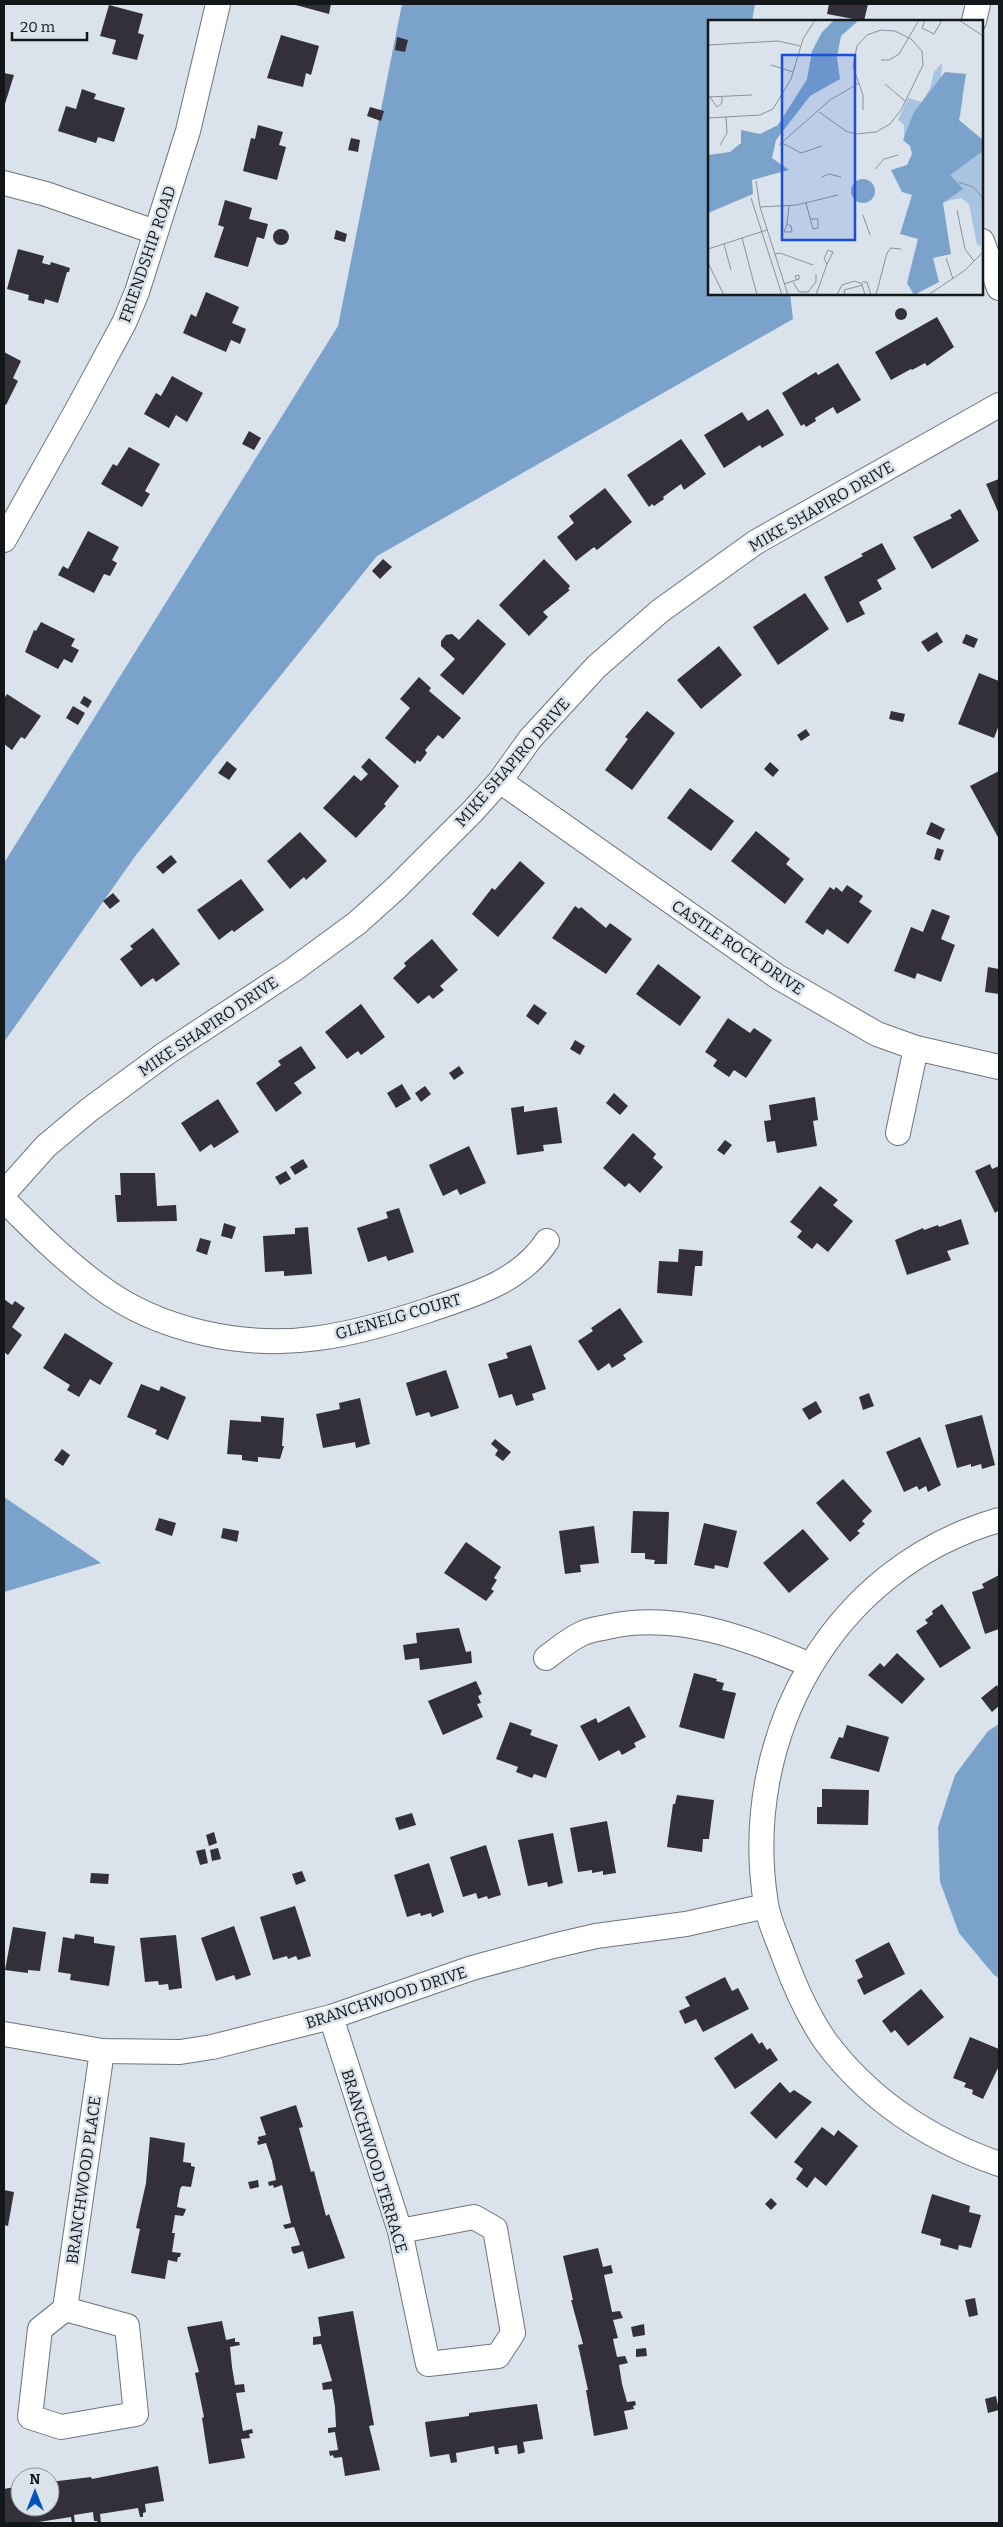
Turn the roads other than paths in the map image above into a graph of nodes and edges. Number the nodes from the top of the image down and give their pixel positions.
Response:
1 (218, 4) edge
2 (978, 4) edge
3 (974, 20) edge
4 (4, 183) edge
5 (155, 232) junction
6 (983, 244) edge
7 (999, 288) edge
8 (999, 405) edge
9 (4, 540) edge
10 (500, 781) junction
11 (916, 1048) junction
12 (999, 1067) edge
13 (898, 1133) dead end
14 (4, 1192) edge
15 (4, 1200) edge
16 (547, 1240) dead end
17 (999, 1520) edge
18 (546, 1658) dead end
19 (810, 1665) junction
20 (766, 1906) junction
21 (331, 2018) junction
22 (4, 2034) edge
23 (102, 2051) junction
24 (999, 2164) edge
25 (400, 2231) junction
26 (65, 2309) junction

1 - 5 street, FRIENDSHIP ROAD
2 - 3 street
4 - 5 street
5 - 9 street, FRIENDSHIP ROAD
6 - 7 street
8 - 10 street, MIKE SHAPIRO DRIVE
10 - 11 street, CASTLE ROCK DRIVE
10 - 14 street, MIKE SHAPIRO DRIVE
11 - 12 street, CASTLE ROCK DRIVE
11 - 13 street
15 - 16 street, GLENELG COURT
17 - 19 street
18 - 19 street
19 - 20 street
20 - 21 street, BRANCHWOOD DRIVE
20 - 24 street
21 - 23 street, BRANCHWOOD DRIVE
21 - 25 street, BRANCHWOOD TERRACE
22 - 23 street, BRANCHWOOD DRIVE
23 - 26 street, BRANCHWOOD PLACE
25 - 25 street, BRANCHWOOD TERRACE
26 - 26 street

